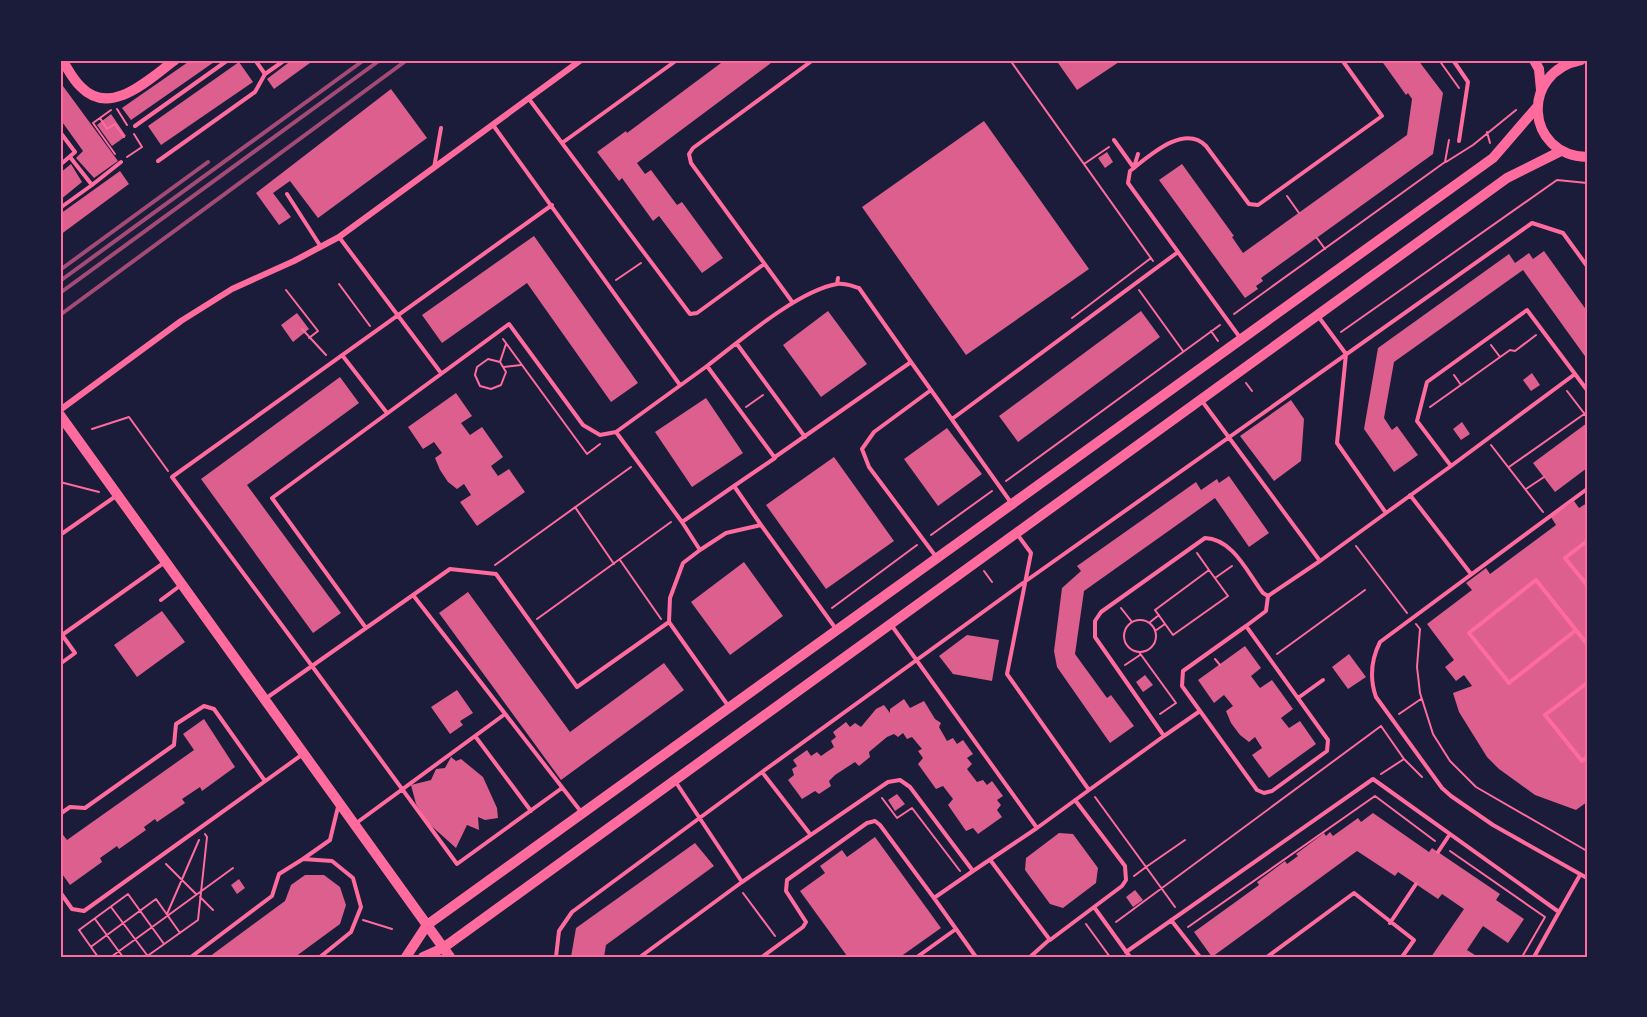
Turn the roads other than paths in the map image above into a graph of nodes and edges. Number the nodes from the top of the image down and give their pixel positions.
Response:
1 (62, 60) edge
2 (175, 60) edge
3 (228, 60) edge
4 (255, 60) edge
5 (285, 60) edge
6 (581, 60) edge
7 (677, 60) edge
8 (813, 60) edge
9 (1342, 60) edge
10 (1453, 60) edge
11 (1534, 60) edge
12 (1581, 60) edge
13 (266, 74) junction
14 (1541, 90) junction
15 (529, 99) junction
16 (1537, 107) junction
17 (494, 125) junction
18 (135, 126) dead end
19 (441, 128) dead end
20 (60, 132) edge
21 (1115, 141) road end
22 (1459, 141) dead end
23 (562, 143) junction
24 (1561, 151) junction
25 (1138, 154) dead end
26 (70, 157) junction
27 (1587, 157) edge
28 (158, 161) dead end
29 (121, 162) road end
30 (60, 165) edge
31 (434, 168) junction
32 (1134, 168) junction
33 (92, 185) junction
34 (287, 194) dead end
35 (552, 205) junction
36 (60, 208) edge
37 (339, 237) junction
38 (321, 247) junction
39 (1178, 252) junction
40 (764, 264) junction
41 (1587, 266) edge
42 (838, 278) dead end
43 (837, 284) junction
44 (793, 303) junction
45 (1317, 315) junction
46 (397, 316) junction
47 (1241, 340) junction
48 (737, 344) junction
49 (1346, 354) junction
50 (342, 355) junction
51 (911, 362) junction
52 (707, 366) junction
53 (441, 374) junction
54 (1575, 374) junction
55 (680, 385) junction
56 (931, 390) junction
57 (1587, 390) edge
58 (1201, 399) junction
59 (60, 410) edge
60 (387, 413) junction
61 (60, 415) edge
62 (951, 419) junction
63 (616, 432) junction
64 (805, 437) junction
65 (1229, 437) junction
66 (775, 458) junction
67 (1450, 466) junction
68 (734, 486) junction
69 (1587, 489) edge
70 (117, 494) junction
71 (1410, 495) junction
72 (1012, 504) junction
73 (1386, 513) junction
74 (682, 522) junction
75 (761, 525) junction
76 (1016, 533) junction
77 (60, 535) edge
78 (1587, 541) edge
79 (700, 550) junction
80 (938, 558) junction
81 (165, 561) junction
82 (1320, 561) junction
83 (1472, 574) junction
84 (1023, 583) junction
85 (182, 585) junction
86 (1587, 585) edge
87 (413, 595) junction
88 (1268, 596) junction
89 (161, 600) dead end
90 (667, 623) junction
91 (890, 624) junction
92 (1246, 626) junction
93 (366, 628) junction
94 (837, 630) junction
95 (1576, 630) junction
96 (61, 634) edge
97 (1587, 644) edge
98 (916, 660) junction
99 (60, 664) edge
100 (312, 666) junction
101 (1323, 680) dead end
102 (1587, 683) edge
103 (1298, 698) junction
104 (264, 699) junction
105 (729, 708) junction
106 (1200, 711) junction
107 (505, 714) junction
108 (475, 736) junction
109 (1164, 736) junction
110 (303, 753) junction
111 (1587, 757) edge
112 (762, 772) junction
113 (675, 780) junction
114 (265, 781) junction
115 (562, 788) junction
116 (402, 789) junction
117 (1089, 790) junction
118 (1075, 800) junction
119 (339, 804) junction
120 (531, 811) junction
121 (60, 814) edge
122 (582, 814) junction
123 (699, 818) junction
124 (354, 824) junction
125 (1037, 828) junction
126 (810, 834) junction
127 (1450, 834) junction
128 (1438, 852) dead end
129 (303, 859) junction
130 (991, 861) junction
131 (973, 871) junction
132 (1581, 875) junction
133 (1587, 878) edge
134 (742, 882) junction
135 (1416, 884) dead end
136 (60, 892) edge
137 (934, 898) junction
138 (1094, 907) junction
139 (1559, 912) junction
140 (1171, 920) junction
141 (1390, 923) junction
142 (427, 925) junction
143 (956, 929) junction
144 (1050, 940) junction
145 (446, 952) edge
146 (1126, 952) junction
147 (191, 957) edge
148 (320, 957) edge
149 (405, 957) edge
150 (423, 957) edge
151 (556, 957) edge
152 (640, 957) edge
153 (762, 957) edge
154 (917, 957) edge
155 (976, 957) edge
156 (1030, 957) edge
157 (1130, 957) edge
158 (1200, 957) edge
159 (1267, 957) edge
160 (1402, 957) edge
161 (1534, 957) edge

1 - 2 street
3 - 18 lane
4 - 13 lane
5 - 13 lane
6 - 15 street
7 - 23 lane
8 - 40 lane
9 - 32 lane
10 - 22 lane
11 - 14 street
12 - 14 street
13 - 28 lane
14 - 16 street
15 - 17 street
15 - 23 lane
16 - 24 street
16 - 47 street
17 - 31 street
17 - 35 lane
19 - 31 lane
20 - 26 lane
21 - 32 lane
23 - 40 lane
24 - 27 street
24 - 45 street
25 - 32 lane
26 - 30 lane
26 - 33 lane
29 - 33 lane
31 - 37 street
32 - 39 lane
33 - 36 lane
34 - 38 lane
35 - 46 lane
35 - 55 lane
37 - 38 street
37 - 46 lane
38 - 59 street
39 - 47 lane
39 - 62 lane
40 - 44 lane
41 - 49 lane
42 - 43 lane
43 - 44 lane
43 - 51 lane
44 - 48 lane
45 - 49 lane
45 - 58 street
46 - 50 lane
46 - 53 lane
47 - 72 street
48 - 52 lane
48 - 64 lane
49 - 65 lane
49 - 73 lane
50 - 60 lane
50 - 100 lane
51 - 56 lane
51 - 64 lane
52 - 55 lane
52 - 66 lane
53 - 60 lane
53 - 63 lane
54 - 57 lane
54 - 67 lane
54 - 67 lane
55 - 63 lane
56 - 62 lane
56 - 80 lane
58 - 65 lane
58 - 76 street
60 - 93 lane
61 - 70 street
62 - 72 lane
63 - 74 lane
64 - 66 lane
65 - 82 lane
65 - 84 lane
66 - 68 lane
67 - 71 lane
68 - 74 lane
68 - 75 lane
69 - 83 lane
70 - 77 lane
70 - 81 street
71 - 73 lane
71 - 83 lane
72 - 80 street
73 - 82 lane
74 - 79 lane
75 - 79 lane
75 - 94 lane
76 - 84 lane
76 - 91 street
78 - 86 lane
79 - 90 lane
80 - 94 street
81 - 85 street
81 - 96 lane
82 - 88 lane
83 - 132 lane
84 - 98 lane
84 - 117 lane
85 - 89 lane
85 - 104 street
87 - 90 lane
87 - 93 lane
87 - 107 lane
88 - 92 lane
88 - 109 lane
90 - 105 lane
91 - 98 lane
91 - 113 street
92 - 103 lane
92 - 106 lane
93 - 100 lane
94 - 105 street
95 - 95 lane
95 - 97 lane
96 - 99 lane
98 - 112 lane
98 - 125 lane
100 - 104 lane
100 - 116 lane
101 - 103 lane
102 - 111 lane
103 - 106 lane
104 - 110 street
105 - 122 street
106 - 109 lane
107 - 108 lane
107 - 115 lane
108 - 116 lane
108 - 120 lane
109 - 117 lane
110 - 114 lane
110 - 119 street
112 - 123 lane
112 - 126 lane
113 - 123 lane
113 - 145 street
114 - 121 lane
114 - 136 lane
115 - 120 lane
115 - 122 lane
116 - 120 lane
116 - 124 lane
117 - 118 lane
118 - 125 lane
118 - 138 lane
119 - 124 street
119 - 129 lane
122 - 142 street
123 - 134 lane
123 - 151 lane
124 - 142 street
125 - 130 lane
126 - 131 lane
126 - 134 lane
127 - 128 lane
127 - 139 lane
127 - 140 lane
129 - 147 lane
129 - 148 lane
130 - 131 lane
130 - 144 lane
131 - 137 lane
132 - 133 lane
132 - 139 lane
134 - 152 lane
135 - 141 lane
137 - 143 lane
137 - 153 lane
138 - 144 lane
138 - 146 lane
139 - 161 lane
140 - 146 lane
140 - 158 lane
141 - 159 lane
141 - 160 lane
142 - 145 street
142 - 149 street
143 - 154 lane
143 - 155 lane
144 - 156 lane
145 - 150 street
146 - 157 lane

